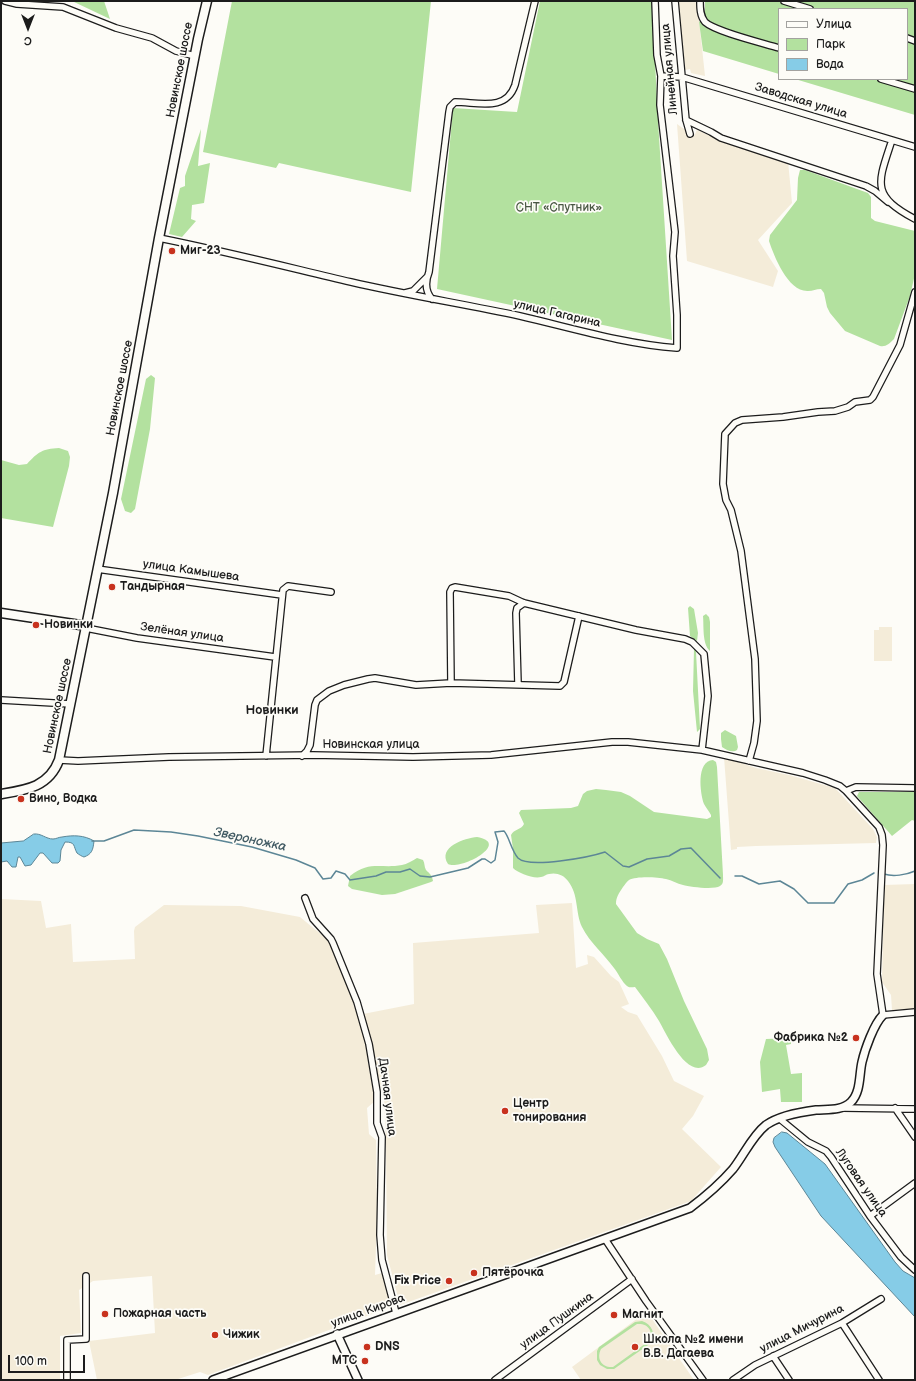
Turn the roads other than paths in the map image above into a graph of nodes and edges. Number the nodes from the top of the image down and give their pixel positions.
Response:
1 (5, 1) edge
2 (207, 1) edge
3 (535, 1) edge
4 (655, 1) edge
5 (675, 1) edge
6 (700, 1) edge
7 (784, 1) edge
8 (807, 8) edge
9 (778, 48) edge
10 (195, 56) junction
11 (661, 76) junction
12 (682, 77) junction
13 (884, 80) edge
14 (915, 89) edge
15 (686, 120) junction
16 (690, 134) dead end
17 (892, 140) junction
18 (915, 147) edge
19 (888, 202) junction
20 (915, 219) edge
21 (160, 238) junction
22 (427, 277) junction
23 (915, 292) edge
24 (404, 293) junction
25 (432, 299) junction
26 (97, 569) junction
27 (331, 592) dead end
28 (282, 595) junction
29 (524, 604) junction
30 (1, 613) edge
31 (579, 616) junction
32 (86, 627) junction
33 (275, 657) junction
34 (451, 684) junction
35 (518, 684) junction
36 (1, 700) edge
37 (71, 704) junction
38 (310, 746) junction
39 (702, 750) junction
40 (266, 756) junction
41 (302, 756) junction
42 (317, 756) junction
43 (59, 760) junction
44 (749, 761) junction
45 (915, 788) edge
46 (846, 791) junction
47 (1, 794) edge
48 (305, 898) dead end
49 (915, 1012) edge
50 (884, 1015) junction
51 (843, 1108) junction
52 (895, 1108) junction
53 (915, 1109) edge
54 (780, 1119) junction
55 (915, 1137) edge
56 (915, 1182) edge
57 (870, 1216) junction
58 (605, 1239) junction
59 (915, 1270) edge
60 (86, 1276) dead end
61 (632, 1279) junction
62 (881, 1299) dead end
63 (396, 1313) junction
64 (842, 1323) junction
65 (337, 1334) junction
66 (773, 1356) junction
67 (67, 1380) edge
68 (213, 1380) edge
69 (358, 1380) edge
70 (495, 1380) edge
71 (702, 1380) edge
72 (733, 1380) edge
73 (789, 1380) edge
74 (879, 1380) edge

1 - 10 street
2 - 10 main road, Новинское шоссе
3 - 22 street
4 - 11 street
5 - 12 street, Линейная улица
6 - 9 street
7 - 8 street
10 - 21 main road, Новинское шоссе
11 - 12 street, Заводская улица
11 - 25 street, улица Гагарина
12 - 15 street, Линейная улица
12 - 17 street, Заводская улица
13 - 14 street
15 - 16 street, Линейная улица
15 - 19 street
17 - 18 street, Заводская улица
17 - 19 street
19 - 20 street
21 - 24 street, улица Гагарина
21 - 26 main road, Новинское шоссе
22 - 24 street
22 - 25 street
23 - 44 street
24 - 25 street, улица Гагарина
26 - 28 street, улица Камышева
26 - 32 main road, Новинское шоссе
27 - 28 street
28 - 33 street
29 - 31 street
29 - 34 street
29 - 35 street
30 - 32 main road
31 - 35 street
31 - 39 street
32 - 33 street, Зелёная улица
32 - 37 main road, Новинское шоссе
33 - 40 street
34 - 35 street
34 - 38 street
36 - 37 street
37 - 43 main road, Новинское шоссе
38 - 41 street
38 - 42 street
39 - 42 street, Новинская улица
39 - 44 street, Новинская улица
40 - 41 street, Новинская улица
40 - 43 street, Новинская улица
41 - 42 street, Новинская улица
43 - 47 main road, Новинское шоссе
44 - 46 street, Новинская улица
45 - 46 street
46 - 50 street, Новинская улица
48 - 63 street, Дачная улица
49 - 50 street
50 - 51 street
51 - 52 street
51 - 54 street, улица Кирова
52 - 53 street
52 - 55 street
54 - 57 street, Луговая улица
54 - 58 street, улица Кирова
56 - 57 street
57 - 59 street, Луговая улица
58 - 61 street
58 - 63 street, улица Кирова
60 - 67 street
61 - 70 street, улица Пушкина
61 - 71 street
62 - 64 street, улица Мичурина
63 - 65 street, улица Кирова
64 - 66 street, улица Мичурина
64 - 74 street
65 - 68 street, улица Кирова
65 - 69 street
66 - 72 street, улица Мичурина
66 - 73 street

